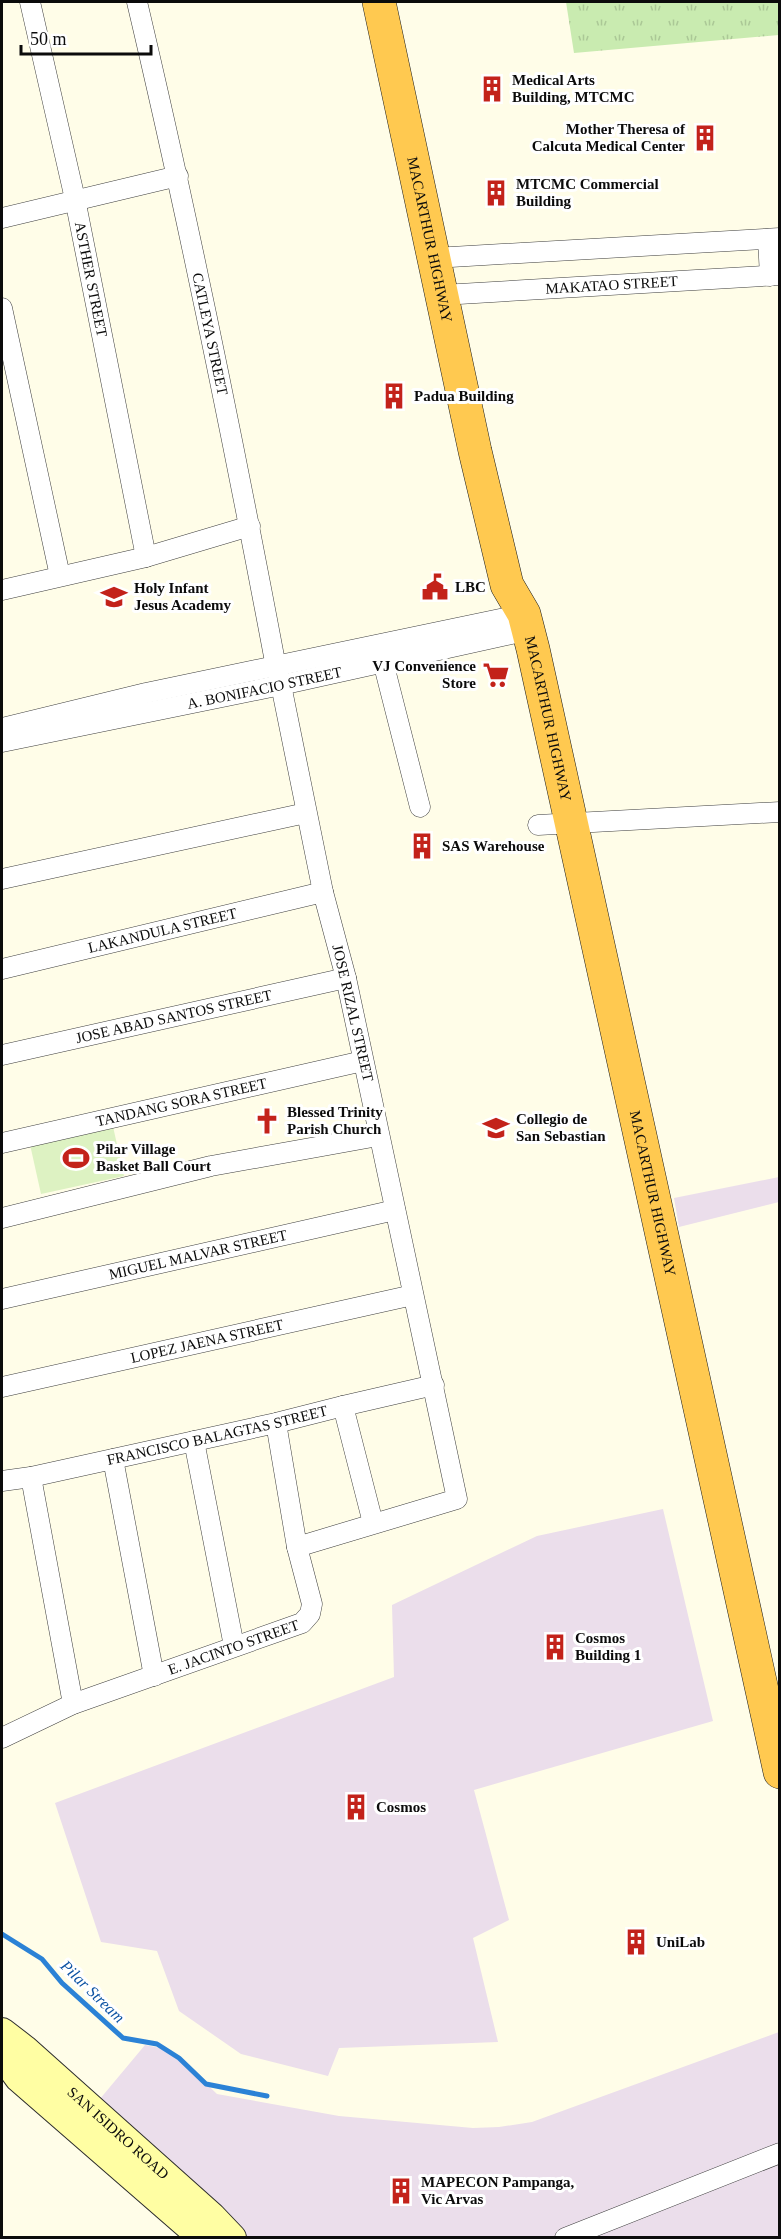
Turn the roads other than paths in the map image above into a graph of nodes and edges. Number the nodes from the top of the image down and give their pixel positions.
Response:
1 (30, 2) edge
2 (137, 2) edge
3 (379, 2) edge
4 (397, 2) edge
5 (178, 176) junction
6 (75, 199) junction
7 (2, 218) edge
8 (774, 239) edge
9 (444, 257) junction
10 (775, 275) edge
11 (452, 295) junction
12 (2, 308) edge
13 (249, 526) junction
14 (146, 557) junction
15 (60, 576) junction
16 (2, 590) edge
17 (527, 622) junction
18 (381, 653) junction
19 (278, 676) junction
20 (2, 728) edge
21 (2, 742) edge
22 (420, 807) dead end
23 (780, 812) edge
24 (306, 813) junction
25 (571, 823) junction
26 (538, 825) dead end
27 (2, 879) edge
28 (323, 892) junction
29 (2, 969) edge
30 (346, 978) junction
31 (2, 1055) edge
32 (363, 1060) junction
33 (378, 1136) junction
34 (2, 1143) edge
35 (395, 1210) junction
36 (2, 1218) edge
37 (413, 1295) junction
38 (2, 1299) edge
39 (434, 1385) junction
40 (2, 1387) edge
41 (343, 1406) junction
42 (276, 1423) junction
43 (194, 1441) junction
44 (113, 1459) junction
45 (31, 1477) junction
46 (2, 1481) edge
47 (372, 1523) junction
48 (297, 1547) junction
49 (234, 1646) junction
50 (154, 1676) junction
51 (73, 1704) junction
52 (2, 1738) edge
53 (780, 1772) edge
54 (2, 2032) edge
55 (14, 2067) edge
56 (780, 2153) edge
57 (203, 2238) edge
58 (232, 2238) edge
59 (565, 2238) edge

1 - 6 street, ASTHER STREET
2 - 5 street, CATLEYA STREET
3 - 9 highway, MACARTHUR HIGHWAY
4 - 9 highway, MACARTHUR HIGHWAY
5 - 6 street
5 - 13 street, CATLEYA STREET
6 - 7 street
6 - 14 street, ASTHER STREET
8 - 9 street
8 - 10 street
9 - 11 highway, MACARTHUR HIGHWAY
10 - 11 street, MAKATAO STREET
11 - 17 highway, MACARTHUR HIGHWAY
12 - 15 street
13 - 14 street
13 - 19 street, CATLEYA STREET
14 - 15 street
15 - 16 street
17 - 18 street, A. BONIFACIO STREET
17 - 25 highway, MACARTHUR HIGHWAY
18 - 19 street, A. BONIFACIO STREET
18 - 22 street
19 - 20 street, A. BONIFACIO STREET
19 - 21 street, A. BONIFACIO STREET
19 - 24 street, JOSE RIZAL STREET
23 - 25 street
24 - 27 street
24 - 28 street, JOSE RIZAL STREET
25 - 26 street
25 - 53 highway, MACARTHUR HIGHWAY
28 - 29 street, LAKANDULA STREET
28 - 30 street, JOSE RIZAL STREET
30 - 31 street, JOSE ABAD SANTOS STREET
30 - 32 street, JOSE RIZAL STREET
32 - 33 street, JOSE RIZAL STREET
32 - 34 street, TANDANG SORA STREET
33 - 35 street, JOSE RIZAL STREET
33 - 36 street
35 - 37 street, JOSE RIZAL STREET
35 - 38 street, MIGUEL MALVAR STREET
37 - 39 street, JOSE RIZAL STREET
37 - 40 street, LOPEZ JAENA STREET
39 - 41 street, FRANCISCO BALAGTAS STREET
39 - 47 street, JOSE RIZAL STREET
41 - 42 street, FRANCISCO BALAGTAS STREET
41 - 47 street
42 - 43 street, FRANCISCO BALAGTAS STREET
42 - 48 street
43 - 44 street, FRANCISCO BALAGTAS STREET
43 - 49 street
44 - 45 street, FRANCISCO BALAGTAS STREET
44 - 50 street
45 - 46 street, FRANCISCO BALAGTAS STREET
45 - 51 street
47 - 48 street
48 - 49 street, E. JACINTO STREET
49 - 50 street, E. JACINTO STREET
50 - 51 street, E. JACINTO STREET
51 - 52 street, E. JACINTO STREET
54 - 55 main road, SAN ISIDRO ROAD
55 - 57 main road, SAN ISIDRO ROAD
55 - 58 main road, SAN ISIDRO ROAD
56 - 59 street

